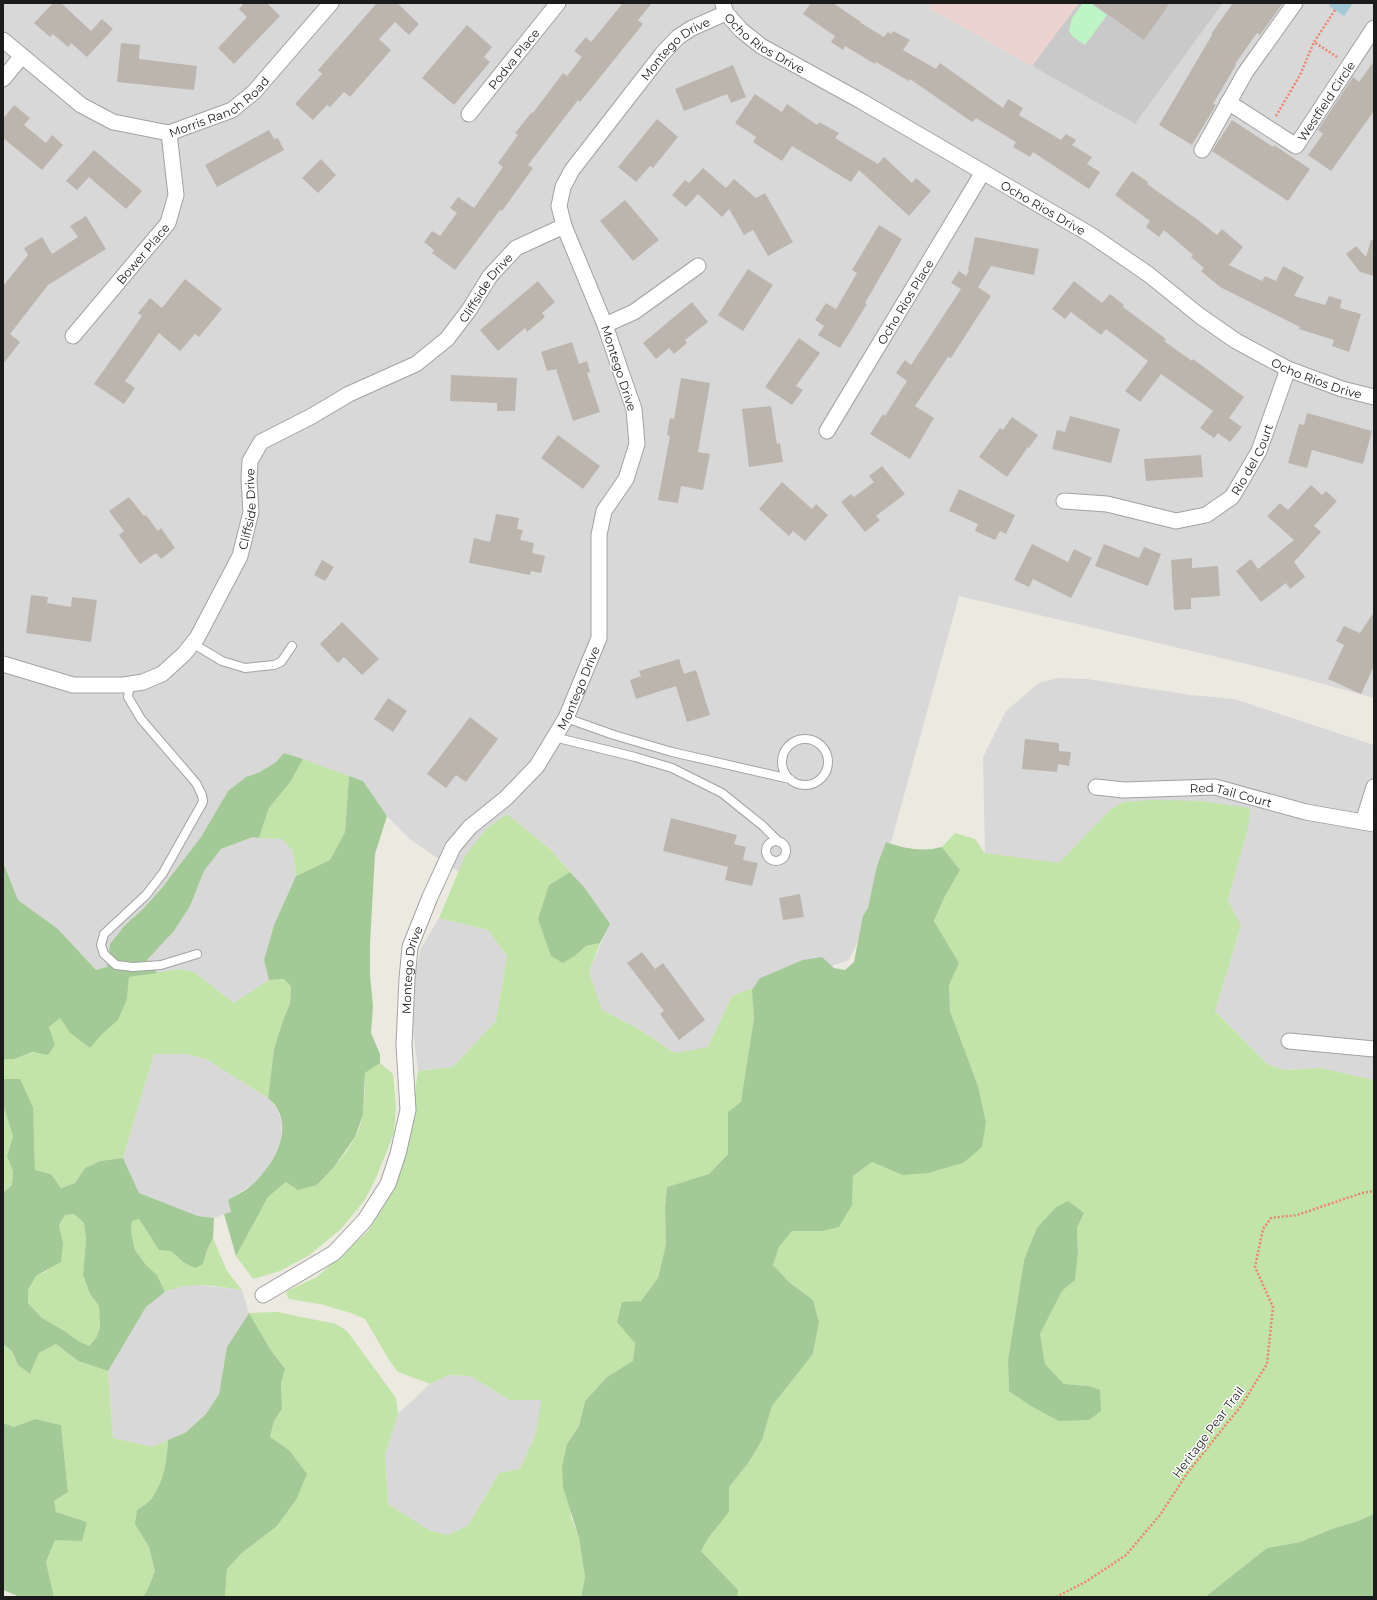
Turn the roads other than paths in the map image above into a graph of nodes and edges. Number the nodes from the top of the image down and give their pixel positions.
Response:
1 (331, 3) edge
2 (558, 3) edge
3 (1295, 3) edge
4 (724, 8) edge
5 (1374, 28) edge
6 (3, 40) edge
7 (22, 56) junction
8 (3, 78) edge
9 (1228, 102) junction
10 (469, 114) dead end
11 (169, 133) junction
12 (1202, 150) dead end
13 (983, 172) junction
14 (564, 226) junction
15 (698, 266) dead end
16 (605, 325) junction
17 (73, 336) dead end
18 (1288, 369) junction
19 (1374, 397) edge
20 (828, 431) dead end
21 (1064, 501) dead end
22 (192, 644) junction
23 (292, 646) dead end
24 (3, 664) edge
25 (130, 684) junction
26 (566, 718) junction
27 (554, 737) junction
28 (790, 779) junction
29 (1096, 787) dead end
30 (1374, 787) edge
31 (1368, 823) edge
32 (779, 842) dead end
33 (197, 954) dead end
34 (1289, 1041) dead end
35 (1374, 1049) edge
36 (263, 1295) dead end

1 - 11 street, Morris Ranch Road
2 - 10 street, Podva Place
3 - 9 street
4 - 13 street, Ocho Rios Drive
4 - 14 street, Montego Drive
5 - 9 street, Westfield Circle
6 - 7 street, Morris Ranch Road
7 - 8 street
7 - 11 street, Morris Ranch Road
9 - 12 street
11 - 17 street, Bower Place
13 - 18 street, Ocho Rios Drive
13 - 20 street, Ocho Rios Place
14 - 16 street, Montego Drive
14 - 22 street, Cliffside Drive
15 - 16 street
16 - 26 street, Montego Drive
18 - 19 street, Ocho Rios Drive
18 - 21 street, Rio del Court
22 - 23 lane
22 - 25 street, Cliffside Drive
24 - 25 street, Cliffside Drive
25 - 33 lane
26 - 27 street, Montego Drive
26 - 28 lane
27 - 32 lane
27 - 36 street, Montego Drive
28 - 28 lane
29 - 31 street, Red Tail Court
30 - 31 street
34 - 35 street

